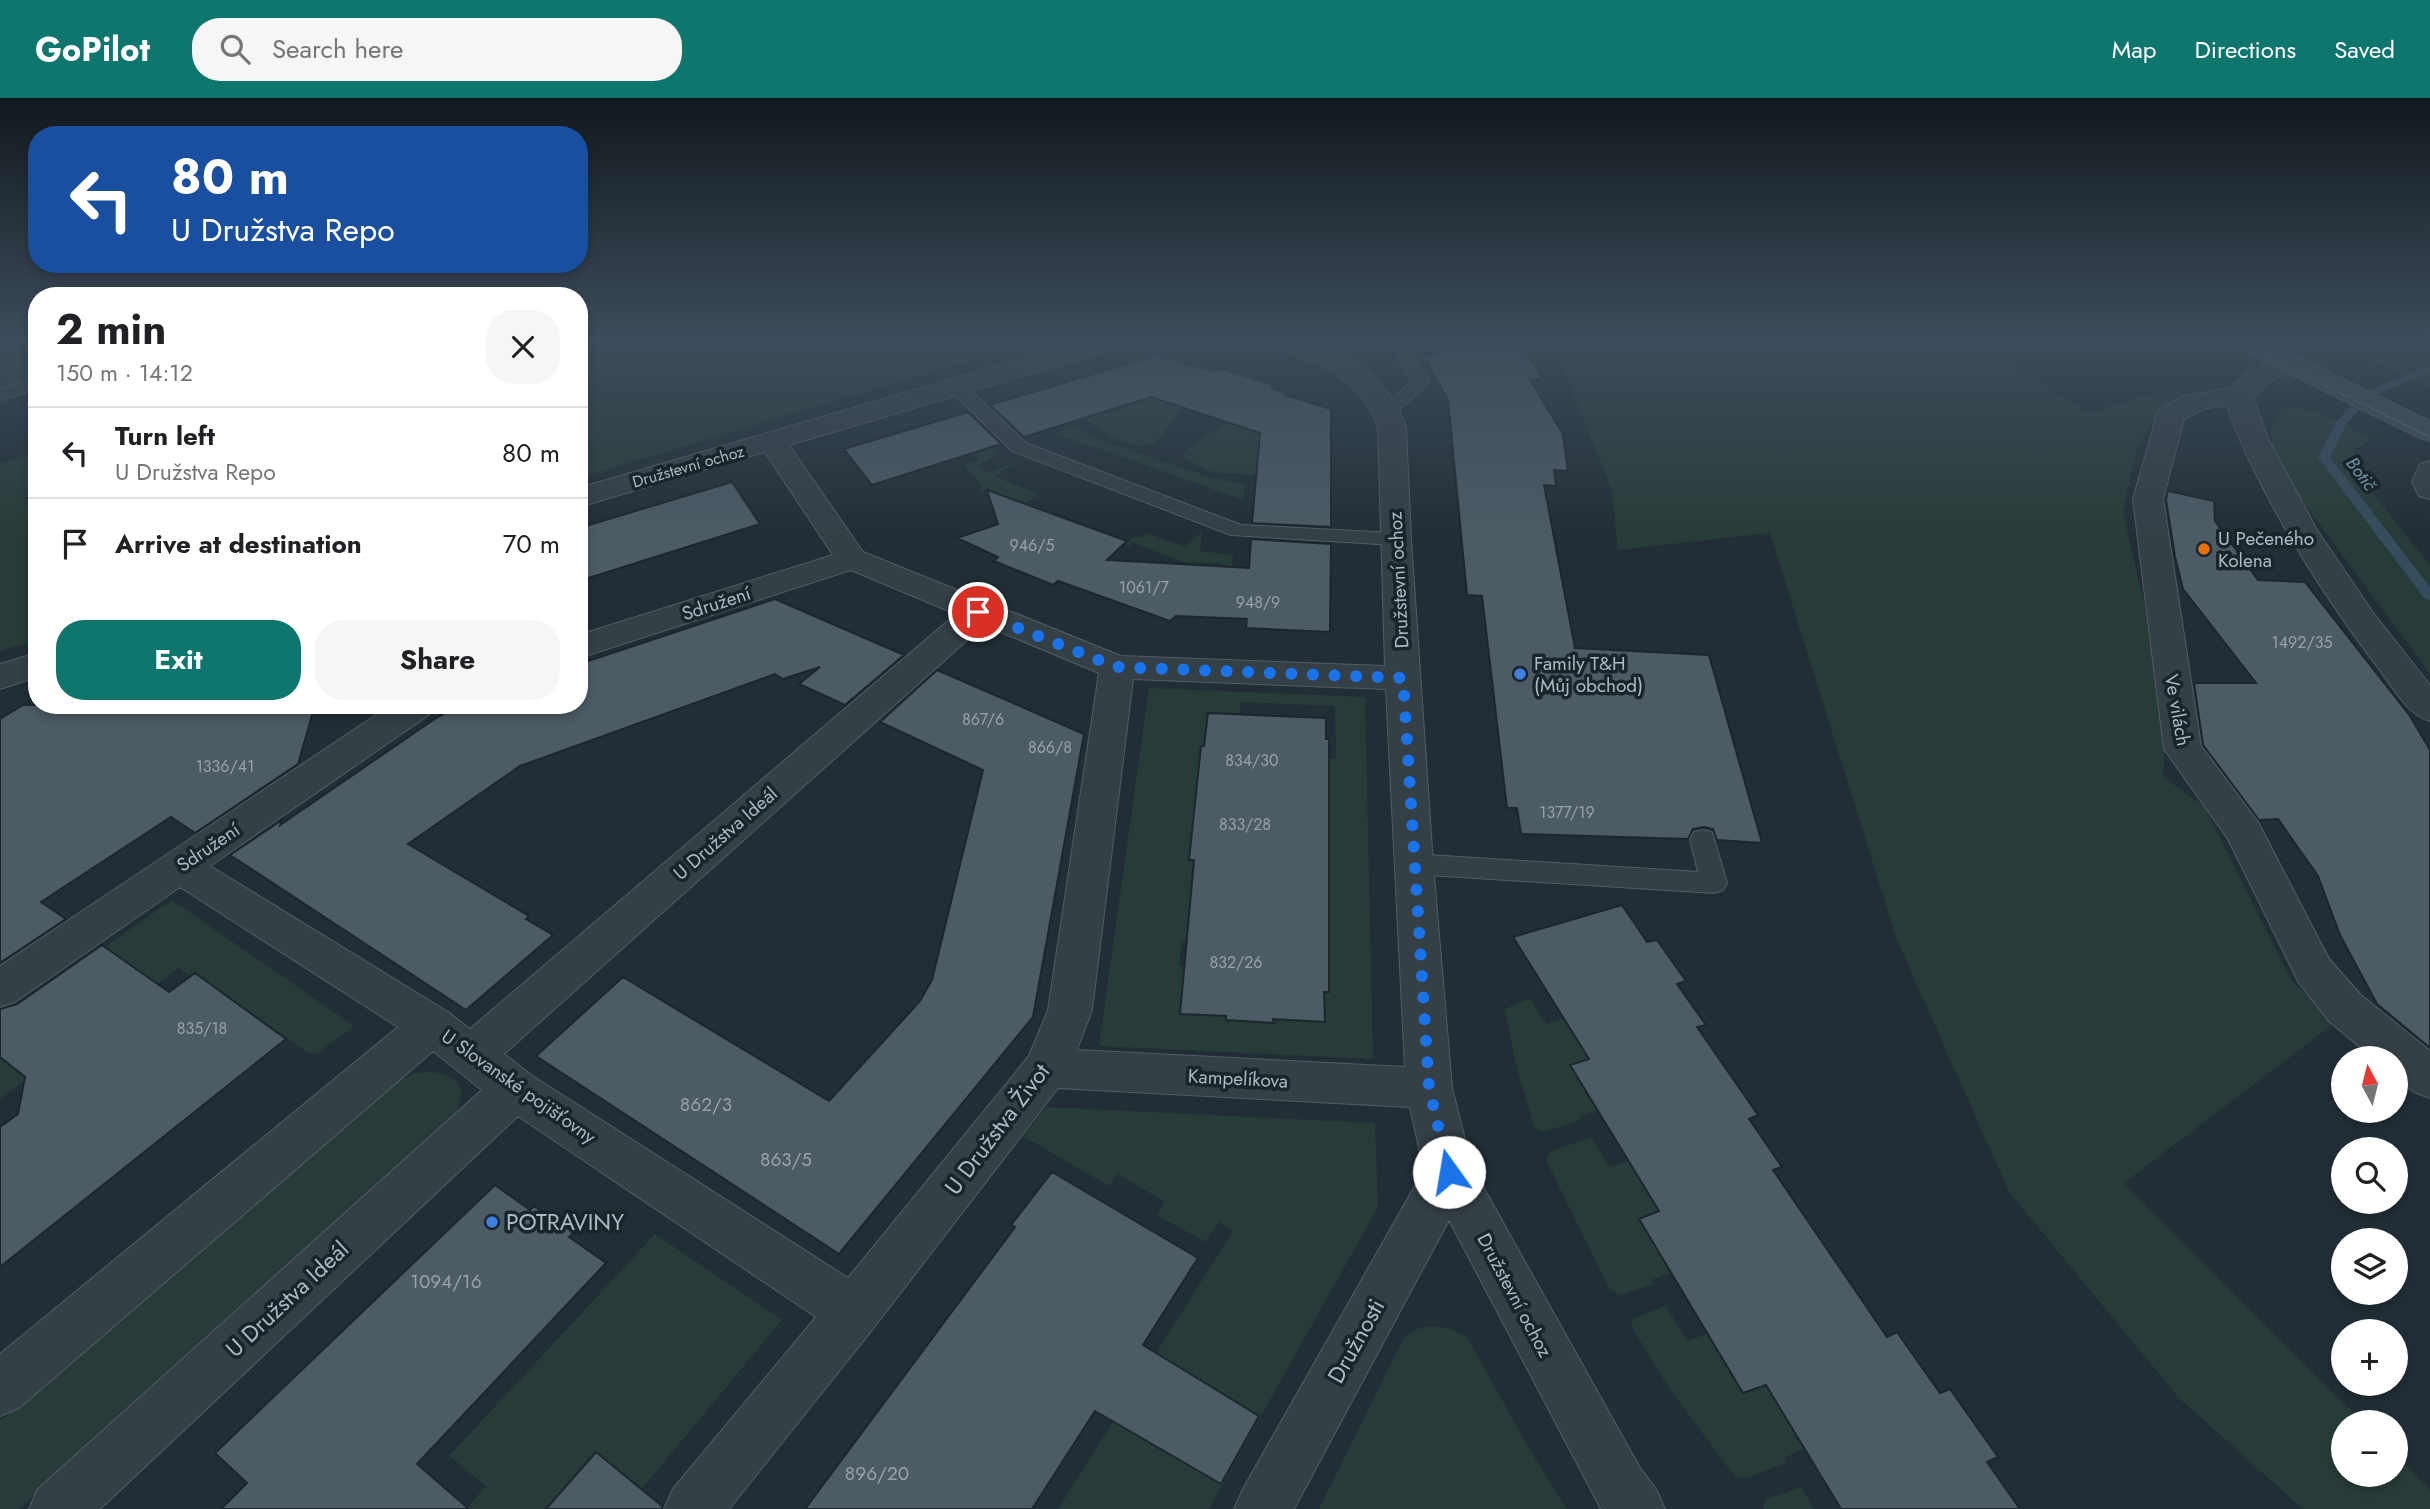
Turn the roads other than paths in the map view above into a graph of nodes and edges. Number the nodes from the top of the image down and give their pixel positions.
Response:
1 (897, 405) edge
2 (975, 405) edge
3 (1383, 405) edge
4 (1394, 405) edge
5 (2190, 405) edge
6 (2241, 405) edge
7 (2374, 405) edge
8 (1387, 411) junction
9 (2430, 432) edge
10 (772, 442) junction
11 (2430, 470) edge
12 (2430, 490) edge
13 (588, 495) edge
14 (1395, 539) junction
15 (852, 559) junction
16 (978, 612) junction
17 (588, 645) edge
18 (28, 667) edge
19 (1116, 667) junction
20 (0, 677) edge
21 (1403, 678) junction
22 (2430, 709) edge
23 (393, 714) edge
24 (1703, 839) dead end
25 (1413, 864) junction
26 (179, 867) junction
27 (0, 989) edge
28 (432, 1025) junction
29 (473, 1054) junction
30 (1047, 1068) junction
31 (2430, 1078) edge
32 (1429, 1088) junction
33 (515, 1089) junction
34 (1449, 1172) junction
35 (854, 1312) junction
36 (0, 1389) edge
37 (58, 1509) edge
38 (693, 1509) edge
39 (1263, 1509) edge
40 (1636, 1509) edge

1 - 10 street, Družstevní ochoz
2 - 14 lane
3 - 8 street, Družstevní ochoz
4 - 8 lane
5 - 31 street, Ve vilách
6 - 22 street
7 - 9 street
8 - 14 street, Družstevní ochoz
10 - 13 street, Družstevní ochoz
10 - 15 street
11 - 12 street
14 - 21 street, Družstevní ochoz
15 - 16 street
15 - 17 street, Sdružení
16 - 19 street
16 - 29 street, U Družstva Ideál
18 - 20 street
19 - 21 street
19 - 30 street, U Družstva Život
21 - 25 street, Družstevní ochoz
23 - 26 street, Sdružení
24 - 25 lane
25 - 32 street, Družstevní ochoz
26 - 27 street, Sdružení
26 - 28 street, U Slovanské pojišťovny
28 - 29 street, U Slovanské pojišťovny
28 - 36 street
29 - 33 street, U Slovanské pojišťovny
30 - 32 street, Kampelíkova
30 - 35 street, U Družstva Život
32 - 34 street, Družstevní ochoz
33 - 35 street, U Slovanské pojišťovny
33 - 37 street, U Družstva Ideál
34 - 39 street, Družnosti
34 - 40 street, Družstevní ochoz
35 - 38 street, U Družstva Život

